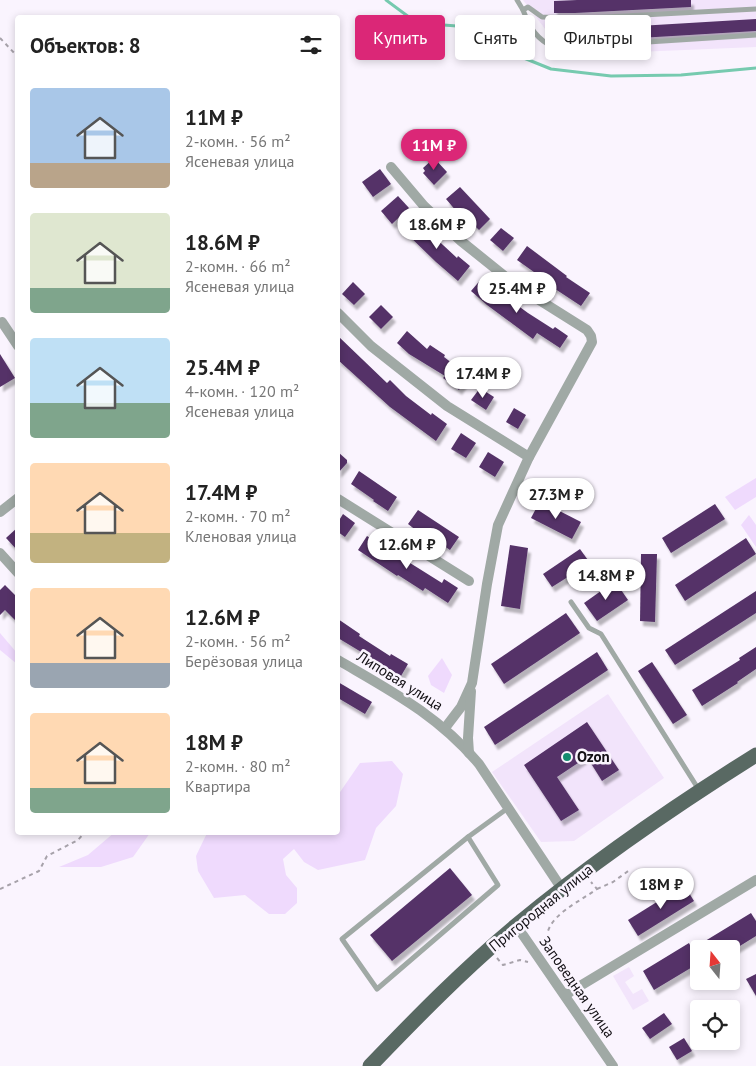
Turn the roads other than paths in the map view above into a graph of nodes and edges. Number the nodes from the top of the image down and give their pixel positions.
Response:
1 (517, 0) edge
2 (756, 9) edge
3 (523, 10) junction
4 (756, 35) edge
5 (391, 167) dead end
6 (340, 315) edge
7 (2, 322) dead end
8 (15, 342) edge
9 (529, 457) junction
10 (15, 500) edge
11 (340, 500) edge
12 (0, 512) edge
13 (0, 553) edge
14 (15, 570) edge
15 (469, 581) dead end
16 (571, 602) dead end
17 (340, 661) edge
18 (472, 683) junction
19 (445, 728) junction
20 (469, 753) junction
21 (756, 755) edge
22 (699, 790) junction
23 (508, 808) junction
24 (468, 838) junction
25 (756, 880) edge
26 (562, 889) junction
27 (516, 925) junction
28 (565, 995) junction
29 (370, 1066) edge
30 (613, 1066) edge

1 - 3 lane
2 - 3 lane
3 - 4 lane
5 - 9 street
6 - 9 street
7 - 8 street
9 - 18 street
10 - 12 street
11 - 15 street
13 - 14 street
16 - 22 lane
17 - 19 street, Липовая улица
18 - 19 street
18 - 20 street
19 - 20 street, Липовая улица
20 - 23 street, Липовая улица
21 - 22 main road, Пригородная улица
22 - 26 main road, Пригородная улица
23 - 24 lane
23 - 26 street, Липовая улица
24 - 24 lane
25 - 28 street
26 - 27 main road, Пригородная улица
27 - 28 street, Заповедная улица
27 - 29 main road, Пригородная улица
28 - 30 street, Заповедная улица

